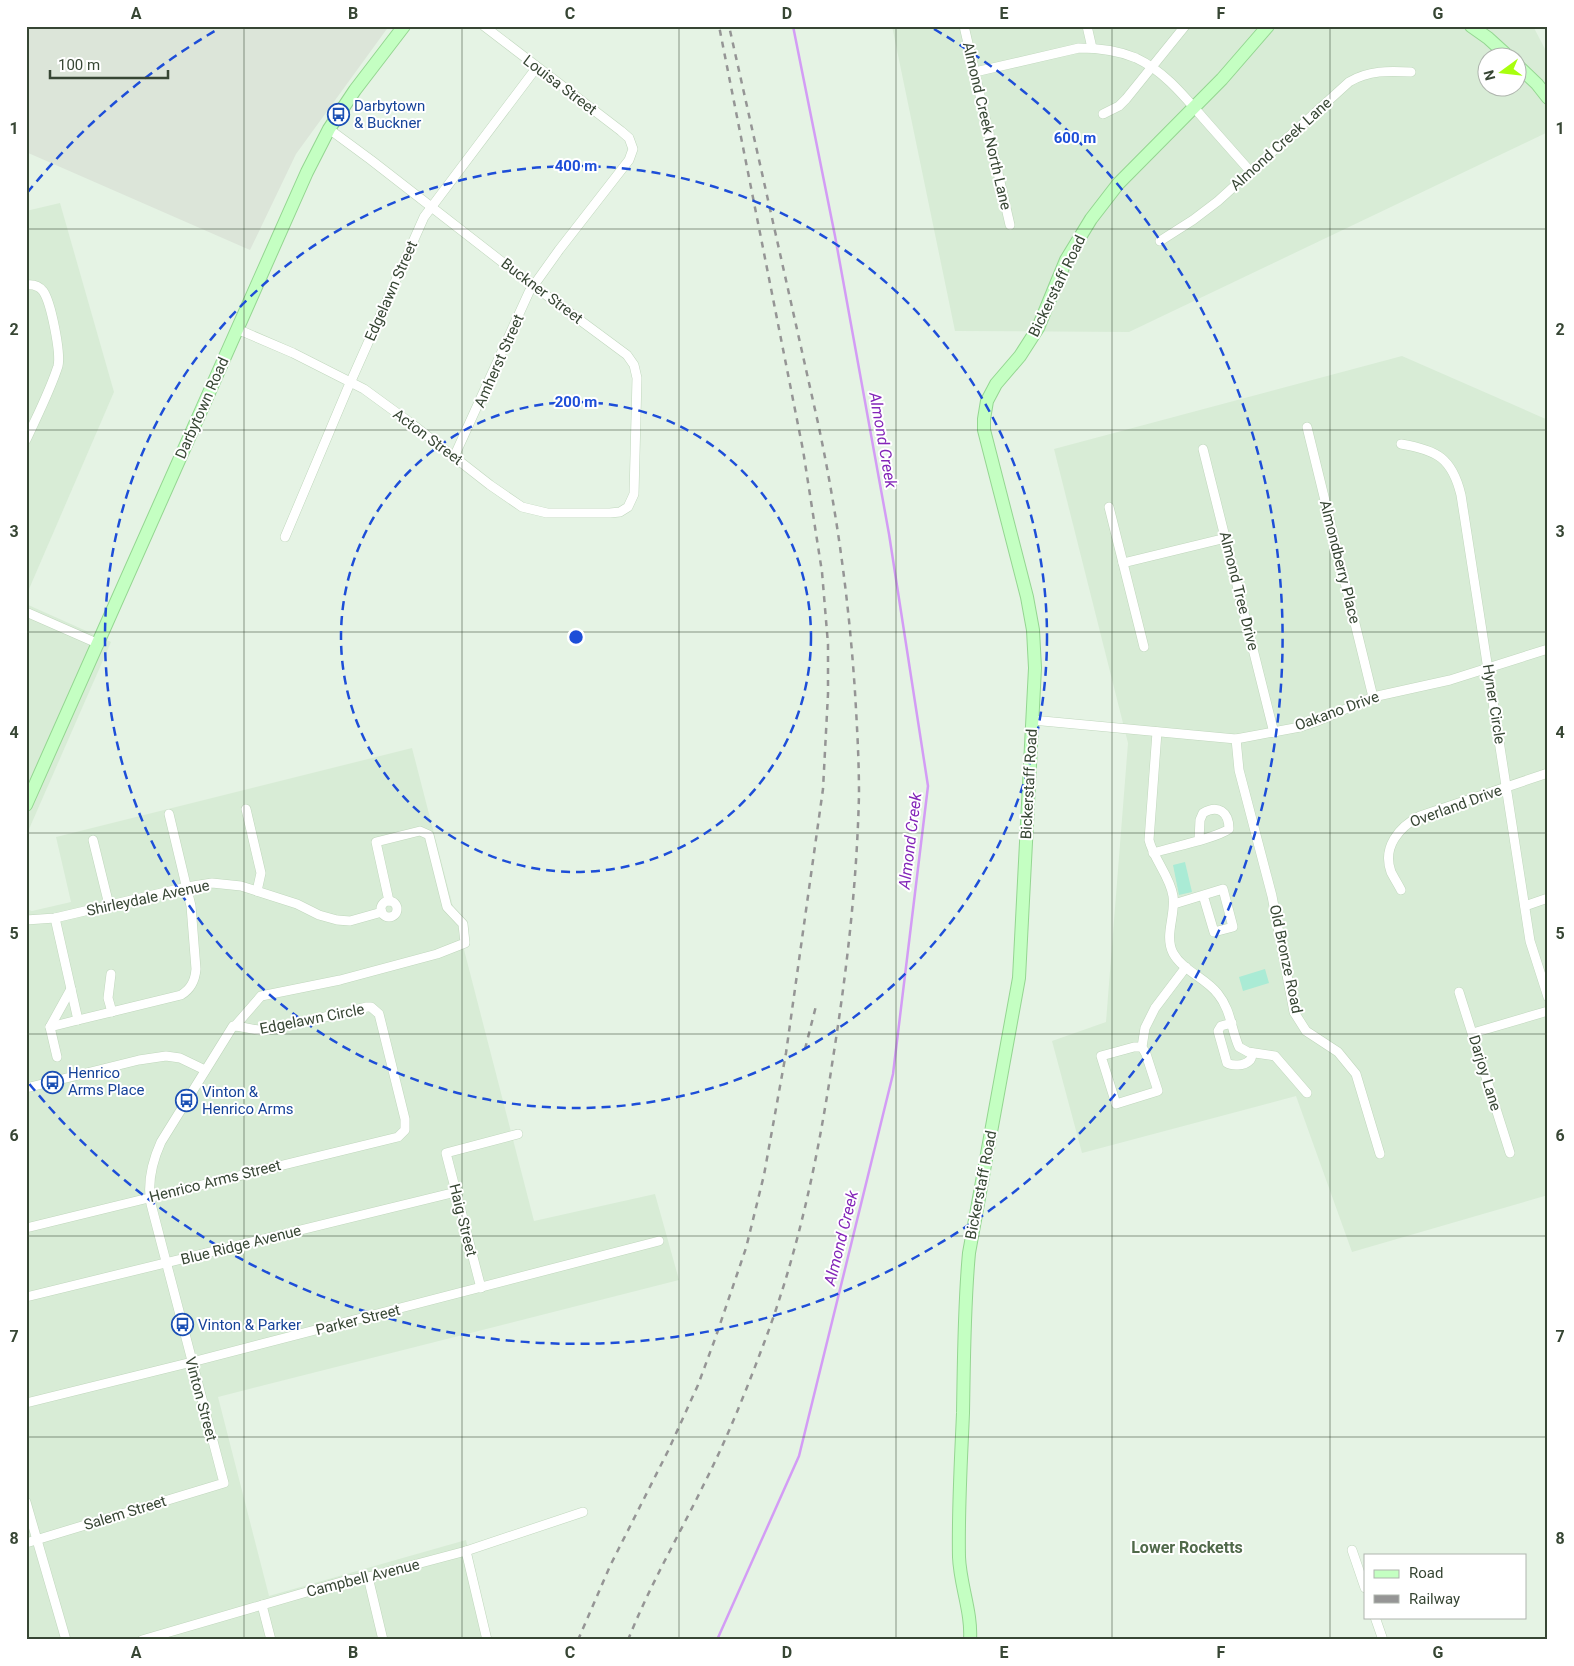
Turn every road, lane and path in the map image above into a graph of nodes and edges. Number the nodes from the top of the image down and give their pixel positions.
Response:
1 (404, 26) edge
2 (484, 26) edge
3 (964, 26) edge
4 (1087, 26) edge
5 (1185, 26) edge
6 (1268, 26) edge
7 (1470, 26) edge
8 (1092, 48) junction
9 (1499, 48) edge
10 (536, 67) junction
11 (1152, 68) junction
12 (975, 72) junction
13 (1411, 72) dead end
14 (1526, 73) edge
15 (1545, 90) edge
16 (1194, 107) junction
17 (1102, 114) dead end
18 (329, 130) junction
19 (633, 146) joint
20 (1250, 171) junction
21 (431, 206) junction
22 (1010, 225) dead end
23 (1160, 241) dead end
24 (26, 285) edge
25 (534, 286) junction
26 (237, 329) junction
27 (351, 382) junction
28 (1307, 427) dead end
29 (26, 440) edge
30 (1401, 444) dead end
31 (1203, 449) dead end
32 (454, 457) junction
33 (1109, 507) dead end
34 (624, 510) joint
35 (285, 537) dead end
36 (1226, 538) junction
37 (1123, 563) junction
38 (26, 612) edge
39 (99, 644) junction
40 (1144, 647) dead end
41 (1548, 649) edge
42 (1488, 668) junction
43 (1373, 697) junction
44 (1032, 720) junction
45 (1157, 732) junction
46 (1274, 733) junction
47 (1236, 739) junction
48 (1548, 773) edge
49 (1506, 787) junction
50 (26, 805) edge
51 (246, 809) dead end
52 (169, 814) dead end
53 (93, 840) dead end
54 (1199, 840) dead end
55 (1153, 853) junction
56 (187, 886) junction
57 (1401, 890) dead end
58 (257, 891) junction
59 (1203, 895) junction
60 (1548, 898) edge
61 (389, 901) junction
62 (1174, 904) junction
63 (109, 905) junction
64 (1525, 906) junction
65 (382, 912) junction
66 (55, 918) junction
67 (26, 920) edge
68 (1186, 967) junction
69 (111, 974) dead end
70 (71, 989) junction
71 (1459, 992) dead end
72 (1548, 997) edge
73 (1548, 1011) edge
74 (112, 1012) junction
75 (78, 1020) junction
76 (1232, 1023) junction
77 (235, 1026) junction
78 (50, 1027) junction
79 (1473, 1033) junction
80 (1142, 1047) junction
81 (1252, 1053) junction
82 (57, 1058) dead end
83 (205, 1070) junction
84 (26, 1088) edge
85 (1307, 1093) dead end
86 (403, 1132) joint
87 (518, 1134) dead end
88 (1510, 1153) dead end
89 (1380, 1154) dead end
90 (456, 1192) junction
91 (150, 1198) junction
92 (26, 1228) edge
93 (659, 1241) dead end
94 (166, 1263) junction
95 (481, 1288) junction
96 (26, 1297) edge
97 (192, 1362) junction
98 (26, 1403) edge
99 (224, 1484) joint
100 (26, 1502) edge
101 (583, 1512) dead end
102 (37, 1540) junction
103 (26, 1543) edge
104 (1352, 1550) dead end
105 (466, 1551) junction
106 (368, 1577) junction
107 (1364, 1585) edge
108 (262, 1605) junction
109 (1375, 1618) edge
110 (158, 1637) edge
111 (66, 1640) edge
112 (142, 1640) edge
113 (271, 1640) edge
114 (383, 1640) edge
115 (487, 1640) edge
116 (970, 1640) edge
117 (1383, 1640) edge

1 - 18 street, Darbytown Road
2 - 10 street, Louisa Street
3 - 12 street, Almond Creek North Lane
4 - 8 street
5 - 11 street
6 - 16 street, Bickerstaff Road
7 - 9 street
8 - 11 street
8 - 12 street
10 - 19 street, Louisa Street
10 - 21 street, Edgelawn Street
11 - 16 street
11 - 17 street
12 - 22 street, Almond Creek North Lane
13 - 20 street, Almond Creek Lane
14 - 15 street
16 - 20 street
16 - 44 street, Bickerstaff Road
18 - 21 street, Buckner Street
18 - 26 street, Darbytown Road
19 - 25 street, Amherst Street
20 - 23 street, Almond Creek Lane
21 - 25 street, Buckner Street
21 - 27 street, Edgelawn Street
24 - 29 street
25 - 32 street, Amherst Street
25 - 34 street, Buckner Street
26 - 27 street, Acton Street
26 - 39 street, Darbytown Road
27 - 32 street, Acton Street
27 - 35 street, Edgelawn Street
28 - 43 street, Almondberry Place
30 - 42 street, Hyner Circle
31 - 36 street, Almond Tree Drive
32 - 34 street, Acton Street
33 - 37 street
36 - 37 street
36 - 46 street, Almond Tree Drive
37 - 40 street
38 - 39 street
39 - 50 street, Darbytown Road
41 - 42 street, Oakano Drive
42 - 43 street, Oakano Drive
42 - 49 street, Hyner Circle
43 - 46 street, Oakano Drive
44 - 45 street, Oakano Drive
44 - 116 street, Bickerstaff Road
45 - 47 street, Oakano Drive
45 - 55 street
46 - 47 street, Oakano Drive
47 - 89 street, Old Bronze Road
48 - 49 street, Overland Drive
49 - 57 street, Overland Drive
49 - 64 street, Hyner Circle
51 - 58 street
52 - 56 street
53 - 63 street
54 - 55 street
55 - 62 street
56 - 58 street, Shirleydale Avenue
56 - 63 street, Shirleydale Avenue
56 - 74 street
58 - 65 street, Shirleydale Avenue
59 - 59 street
59 - 62 street
60 - 64 street
61 - 65 street
61 - 65 street
61 - 77 street
62 - 68 street
63 - 66 street, Shirleydale Avenue
64 - 72 street, Hyner Circle
66 - 67 street, Shirleydale Avenue
66 - 70 street
68 - 76 street
68 - 80 street
69 - 74 street
70 - 75 street
70 - 78 street
71 - 79 street, Darjoy Lane
73 - 79 street
74 - 75 street
75 - 78 street
76 - 81 street
76 - 81 street
77 - 83 street
77 - 86 street, Edgelawn Circle
78 - 82 street
79 - 88 street, Darjoy Lane
80 - 80 street
81 - 85 street
83 - 84 street
83 - 91 street
86 - 91 street, Henrico Arms Street
87 - 90 street, Haig Street
90 - 94 street, Blue Ridge Avenue
90 - 95 street, Haig Street
91 - 92 street, Henrico Arms Street
91 - 94 street, Vinton Street
93 - 95 street, Parker Street
94 - 96 street, Blue Ridge Avenue
94 - 97 street, Vinton Street
95 - 97 street, Parker Street
97 - 98 street, Parker Street
97 - 99 street, Vinton Street
99 - 102 street, Salem Street
100 - 102 street
101 - 105 street, Campbell Avenue
102 - 103 street, Salem Street
102 - 111 street
104 - 107 street
105 - 106 street, Campbell Avenue
105 - 115 street
106 - 108 street, Campbell Avenue
106 - 114 street
108 - 110 street, Campbell Avenue
108 - 113 street
109 - 117 street
110 - 112 street, Campbell Avenue

